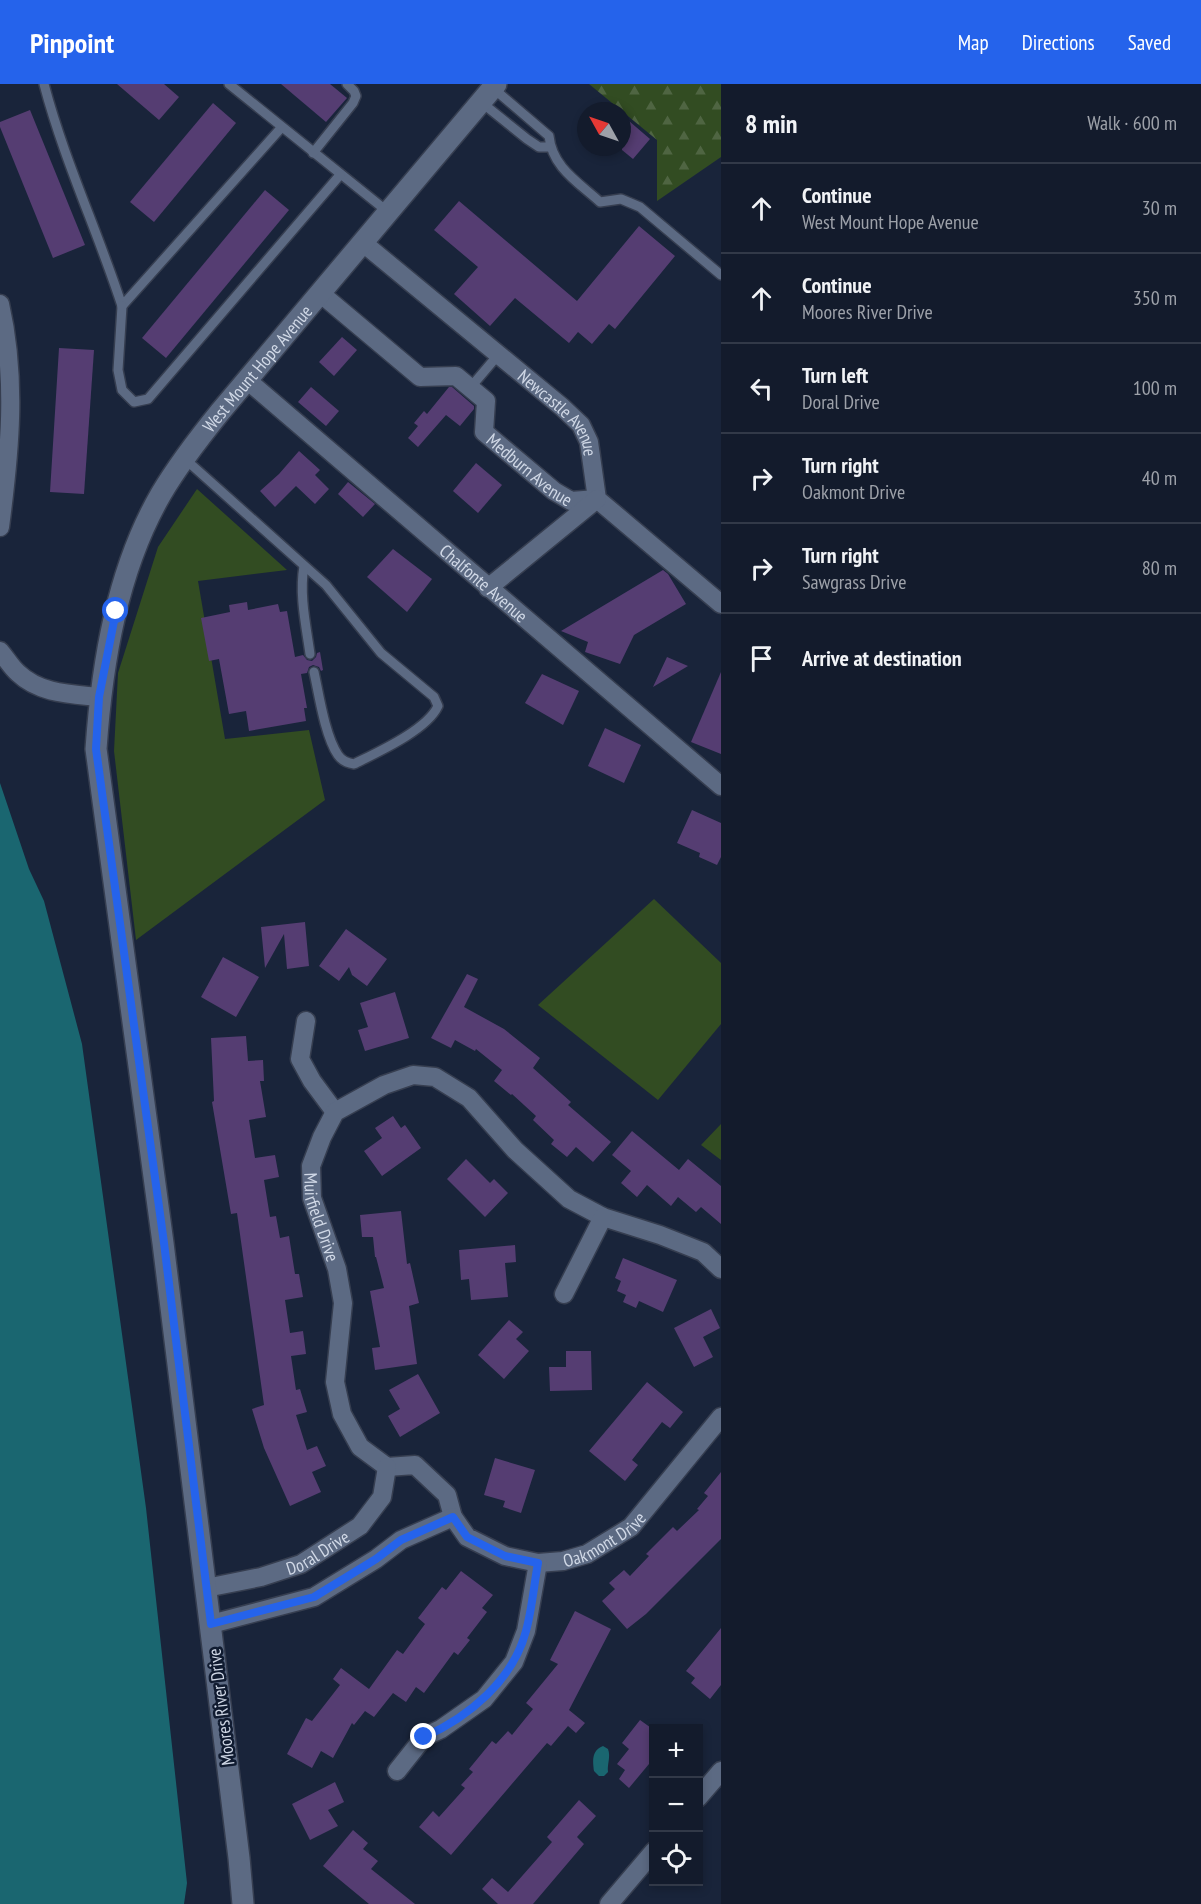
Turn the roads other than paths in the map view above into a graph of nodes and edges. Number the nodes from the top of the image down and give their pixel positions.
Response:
1 (44, 84) edge
2 (229, 84) edge
3 (347, 84) edge
4 (490, 91) edge
5 (281, 128) junction
6 (550, 147) junction
7 (313, 153) junction
8 (340, 175) junction
9 (388, 212) junction
10 (362, 242) junction
11 (721, 275) edge
12 (320, 293) junction
13 (0, 304) edge
14 (122, 306) junction
15 (498, 355) junction
16 (247, 380) junction
17 (470, 388) junction
18 (185, 459) junction
19 (597, 499) junction
20 (0, 527) edge
21 (304, 566) junction
22 (488, 588) junction
23 (721, 604) edge
24 (0, 651) edge
25 (310, 654) dead end
26 (314, 672) dead end
27 (99, 697) junction
28 (721, 786) edge
29 (306, 1021) dead end
30 (335, 1112) junction
31 (603, 1217) junction
32 (721, 1269) edge
33 (564, 1294) dead end
34 (721, 1417) edge
35 (387, 1467) junction
36 (453, 1517) junction
37 (538, 1563) junction
38 (206, 1588) junction
39 (211, 1624) junction
40 (397, 1771) dead end
41 (721, 1771) edge
42 (703, 1793) edge
43 (649, 1857) edge
44 (243, 1904) edge
45 (609, 1904) edge

1 - 14 lane
2 - 5 lane
3 - 7 lane
4 - 6 lane
4 - 6 lane
4 - 9 street, West Mount Hope Avenue
5 - 7 lane
5 - 14 lane
6 - 11 lane
7 - 8 lane
8 - 9 lane
8 - 14 lane
9 - 10 street, West Mount Hope Avenue
10 - 12 street, West Mount Hope Avenue
10 - 15 street, Newcastle Avenue
12 - 16 street, West Mount Hope Avenue
12 - 17 street
13 - 20 street
15 - 17 lane
15 - 19 street, Newcastle Avenue
16 - 18 street, West Mount Hope Avenue
16 - 22 street, Chalfonte Avenue
17 - 19 street, Medburn Avenue
18 - 21 lane
18 - 27 street, West Mount Hope Avenue
19 - 22 street
19 - 23 street
21 - 25 lane
21 - 26 lane
22 - 28 street, Chalfonte Avenue
24 - 27 street
27 - 38 street, Moores River Drive
29 - 30 street
30 - 31 street
30 - 35 street, Muirfield Drive
31 - 32 street
31 - 33 street
34 - 37 street, Oakmont Drive
35 - 36 street
35 - 38 street, Doral Drive
36 - 37 street, Oakmont Drive
36 - 39 street, Doral Drive
37 - 40 street
38 - 39 street, Moores River Drive
39 - 44 street, Moores River Drive
41 - 42 street
43 - 45 street

